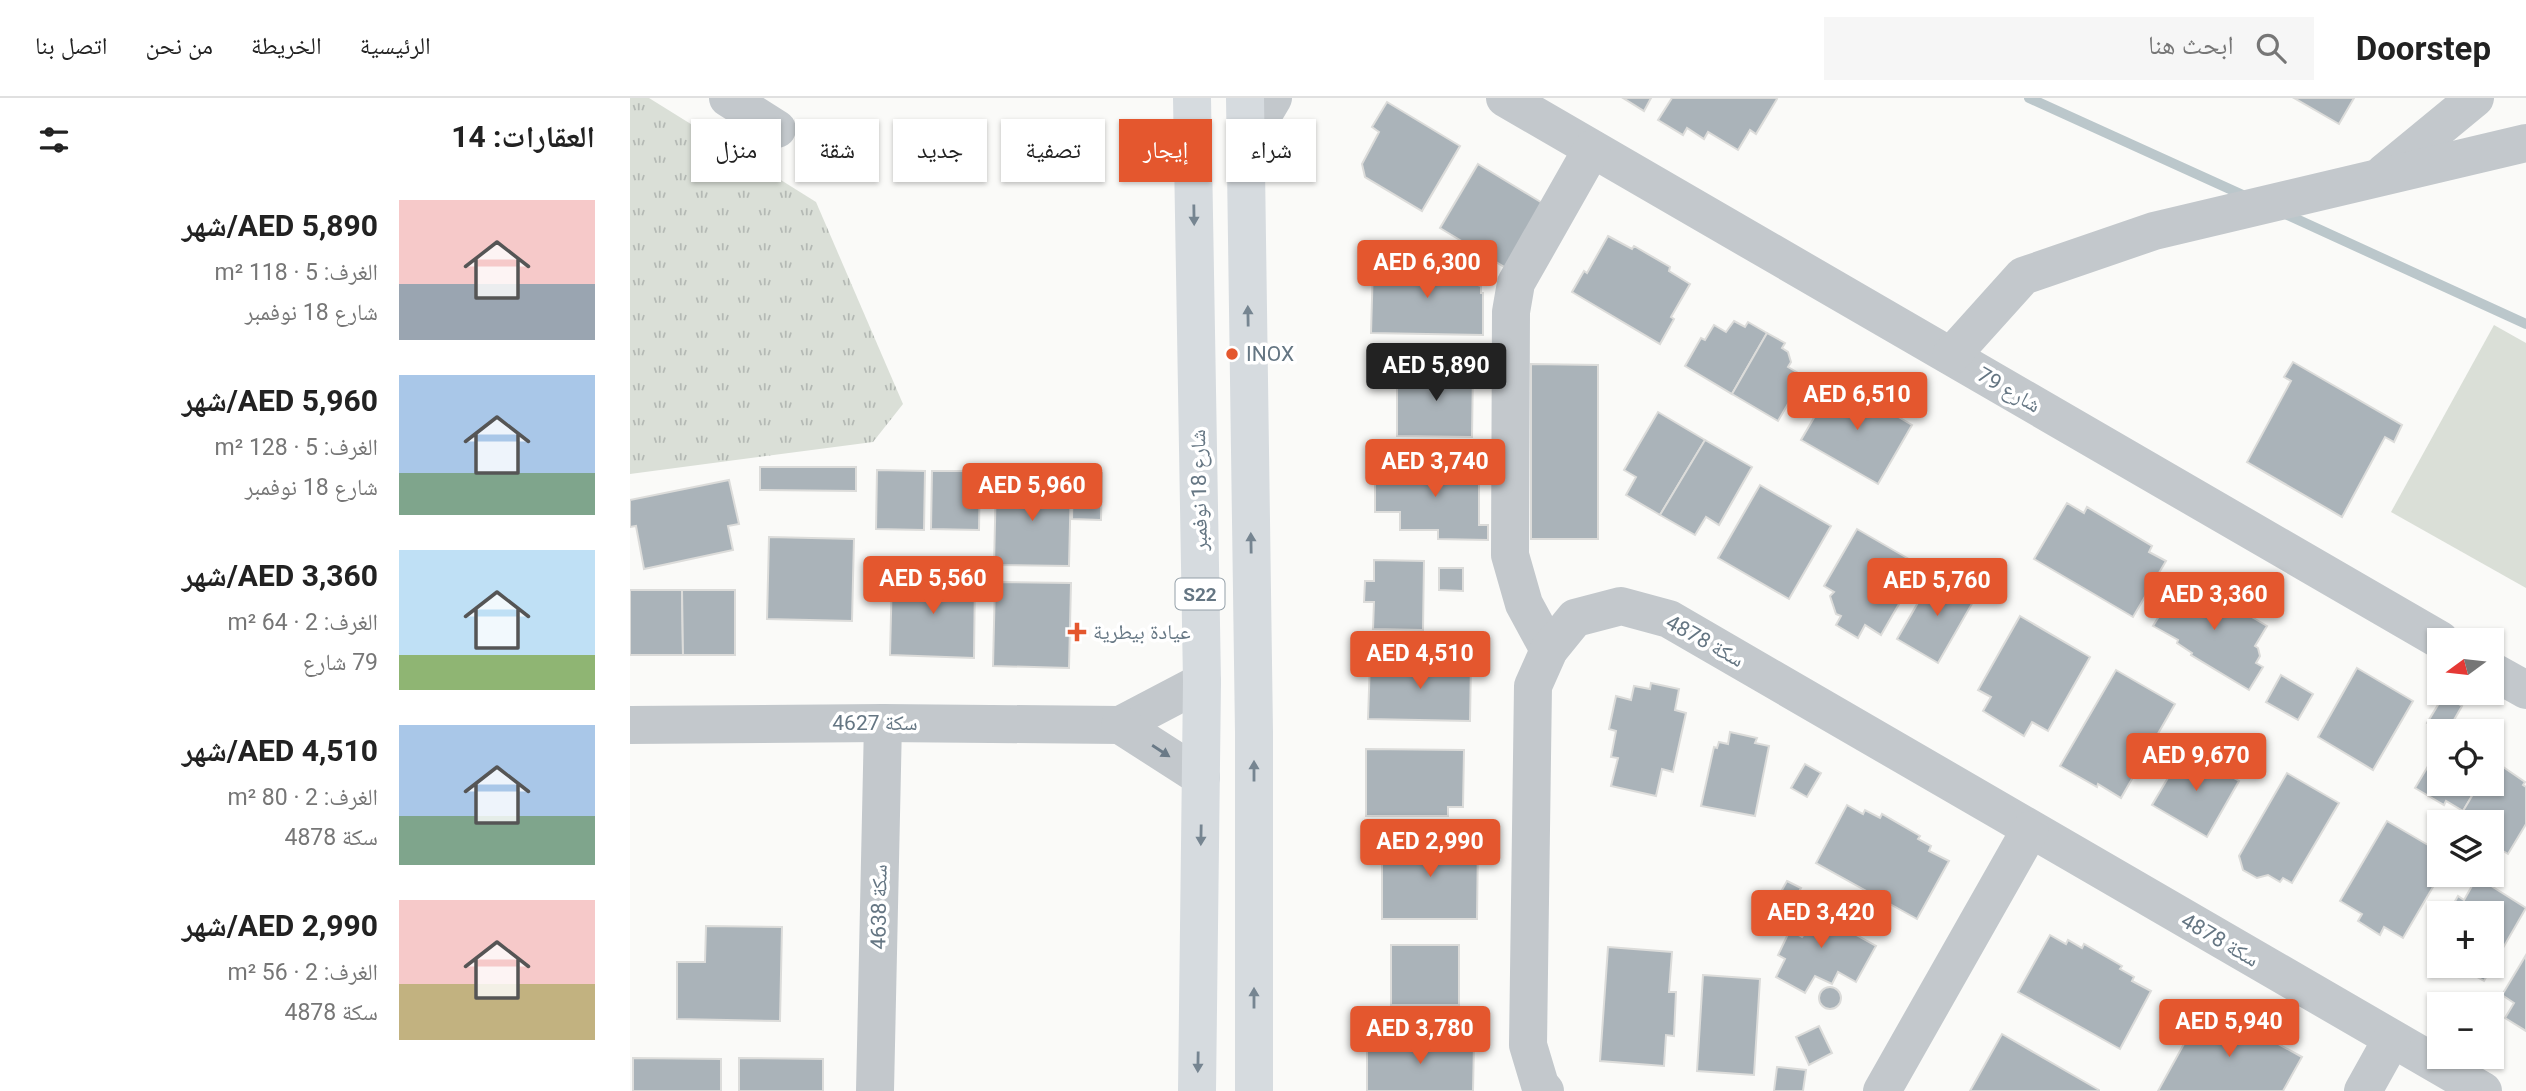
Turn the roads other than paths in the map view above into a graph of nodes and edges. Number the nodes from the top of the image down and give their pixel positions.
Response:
1 (728, 98) edge
2 (1192, 98) edge
3 (1245, 98) edge
4 (1273, 98) edge
5 (1505, 98) edge
6 (2474, 98) edge
7 (762, 119) edge
8 (1245, 119) edge
9 (1260, 119) edge
10 (2526, 143) edge
11 (1592, 149) junction
12 (2376, 179) junction
13 (1246, 182) edge
14 (1951, 356) junction
15 (2427, 632) edge
16 (1549, 650) junction
17 (2504, 678) edge
18 (1202, 682) junction
19 (2526, 691) edge
20 (883, 723) junction
21 (630, 725) edge
22 (1120, 725) junction
23 (1202, 777) junction
24 (2030, 830) junction
25 (2392, 1039) junction
26 (875, 1091) edge
27 (1198, 1091) edge
28 (1254, 1091) edge
29 (1545, 1091) edge
30 (1882, 1091) edge
31 (2364, 1091) edge
32 (2483, 1091) edge

1 - 7 street
2 -> 18 main road, شارع 18 نوفمبر / S22
3 - 8 main road, S22
4 - 9 street
5 - 11 street, 79 شارع
6 - 12 street
10 - 12 street
11 - 14 street, 79 شارع
11 - 16 street
12 - 14 street
28 -> 13 main road, S22
14 - 15 street, 79 شارع
16 - 24 street, سكة 4878
16 - 29 street, سكة 4878
17 - 19 street
18 - 22 street, سكة 4627
18 - 23 main road, شارع 18 نوفمبر / S22
20 - 21 street, سكة 4627
20 - 22 street, سكة 4627
20 - 26 street, سكة 4638
22 -> 23 street
23 -> 27 main road, شارع 18 نوفمبر / S22
24 - 25 street, سكة 4878
24 - 30 street
25 - 31 street
25 - 32 street, سكة 4878

